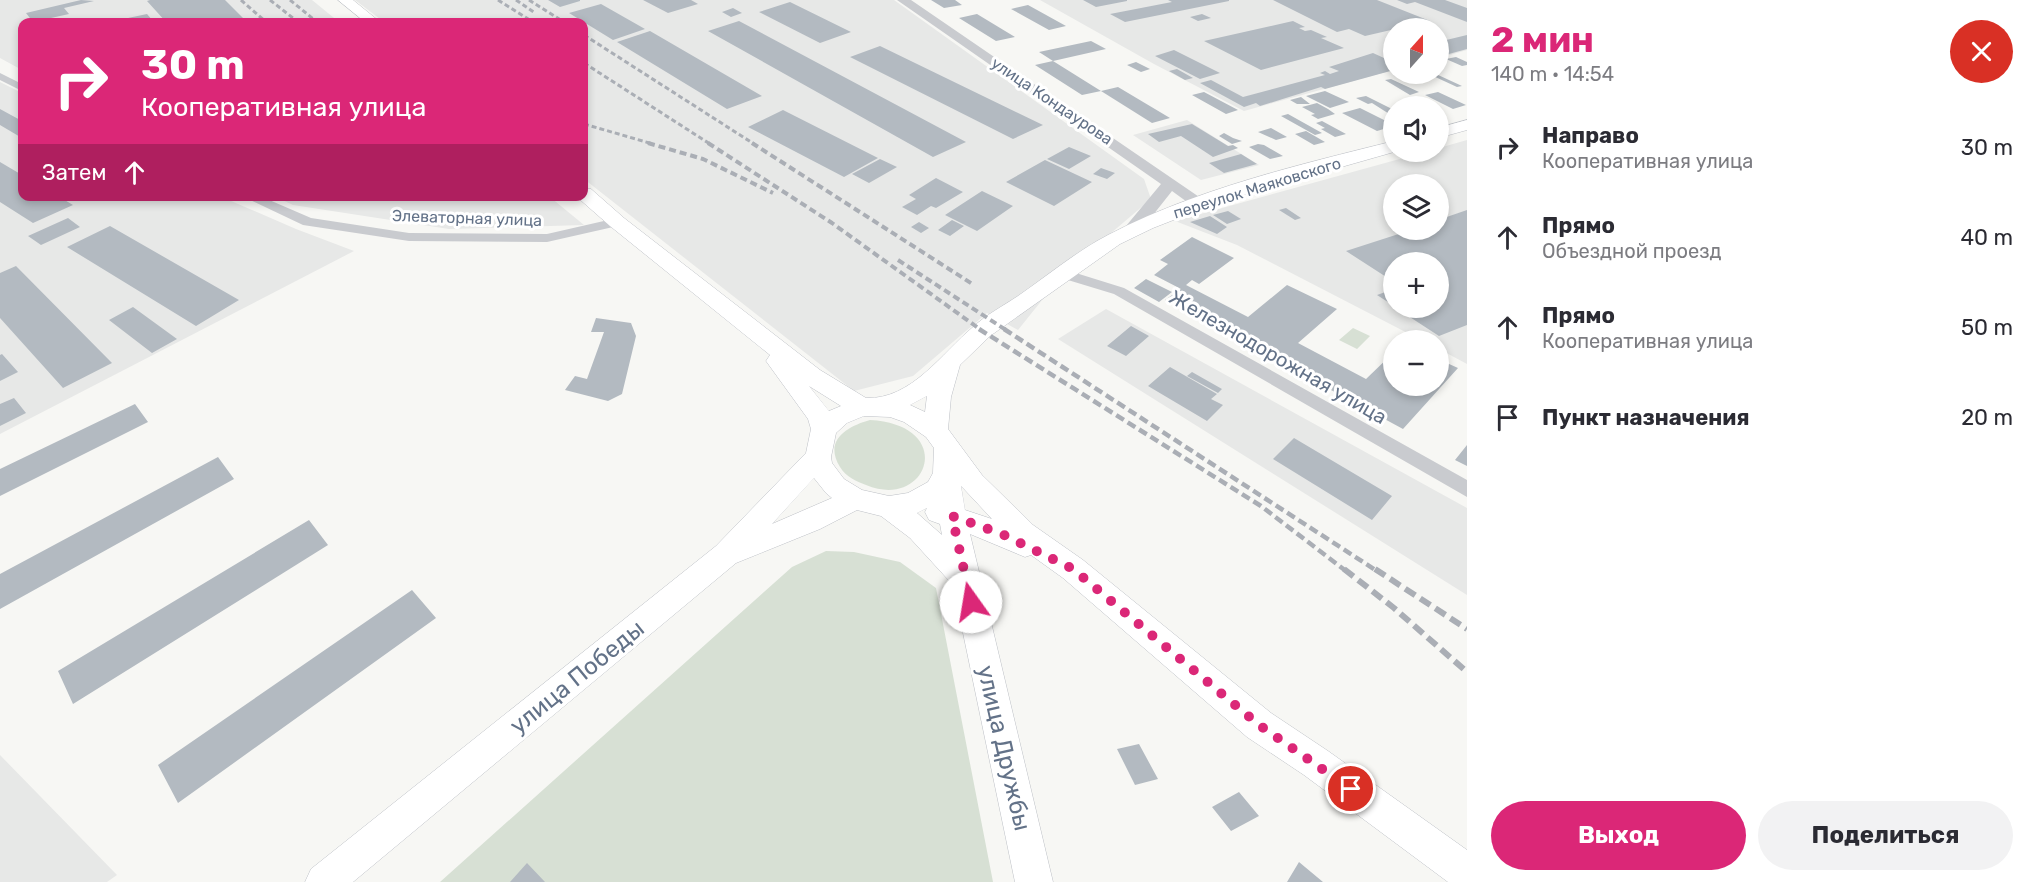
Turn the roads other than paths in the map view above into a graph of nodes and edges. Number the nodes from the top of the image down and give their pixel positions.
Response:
1 (345, 0) edge
2 (903, 0) edge
3 (368, 18) edge
4 (0, 76) edge
5 (18, 86) edge
6 (1467, 125) edge
7 (1449, 130) edge
8 (1383, 149) edge
9 (1170, 182) junction
10 (588, 197) edge
11 (260, 201) edge
12 (1200, 203) junction
13 (617, 222) junction
14 (1132, 230) junction
15 (1063, 274) junction
16 (756, 332) junction
17 (950, 365) junction
18 (868, 407) junction
19 (824, 429) junction
20 (941, 438) junction
21 (818, 457) junction
22 (946, 474) junction
23 (1467, 489) edge
24 (855, 499) junction
25 (901, 505) junction
26 (952, 516) junction
27 (726, 555) junction
28 (1073, 569) junction
29 (966, 579) junction
30 (1467, 873) edge
31 (324, 882) edge
32 (1034, 882) edge

1 - 3 main road
2 - 9 street, улица Кондаурова
4 - 5 street
6 - 7 main road
8 - 12 main road, переулок Маяковского
9 - 12 street, улица Кондаурова
9 - 14 street
10 - 13 main road
11 - 13 street, Элеваторная улица
12 - 14 main road, переулок Маяковского
13 - 16 main road
14 - 15 main road, переулок Маяковского
15 - 17 main road, переулок Маяковского
15 - 23 street, Железнодорожная улица
16 - 18 main road
16 - 19 main road
17 - 18 main road, переулок Маяковского
17 - 20 main road
18 - 19 main road
18 - 20 main road
19 - 21 main road
20 - 22 main road
20 - 28 main road
21 - 24 main road
21 - 27 main road, улица Победы
22 - 25 main road
22 - 26 main road, улица Дружбы
24 - 25 main road
24 - 27 main road
25 - 26 main road
25 - 29 main road
26 - 28 main road
26 - 29 main road, улица Дружбы
27 - 31 main road, улица Победы
28 - 30 main road
29 - 32 main road, улица Дружбы

